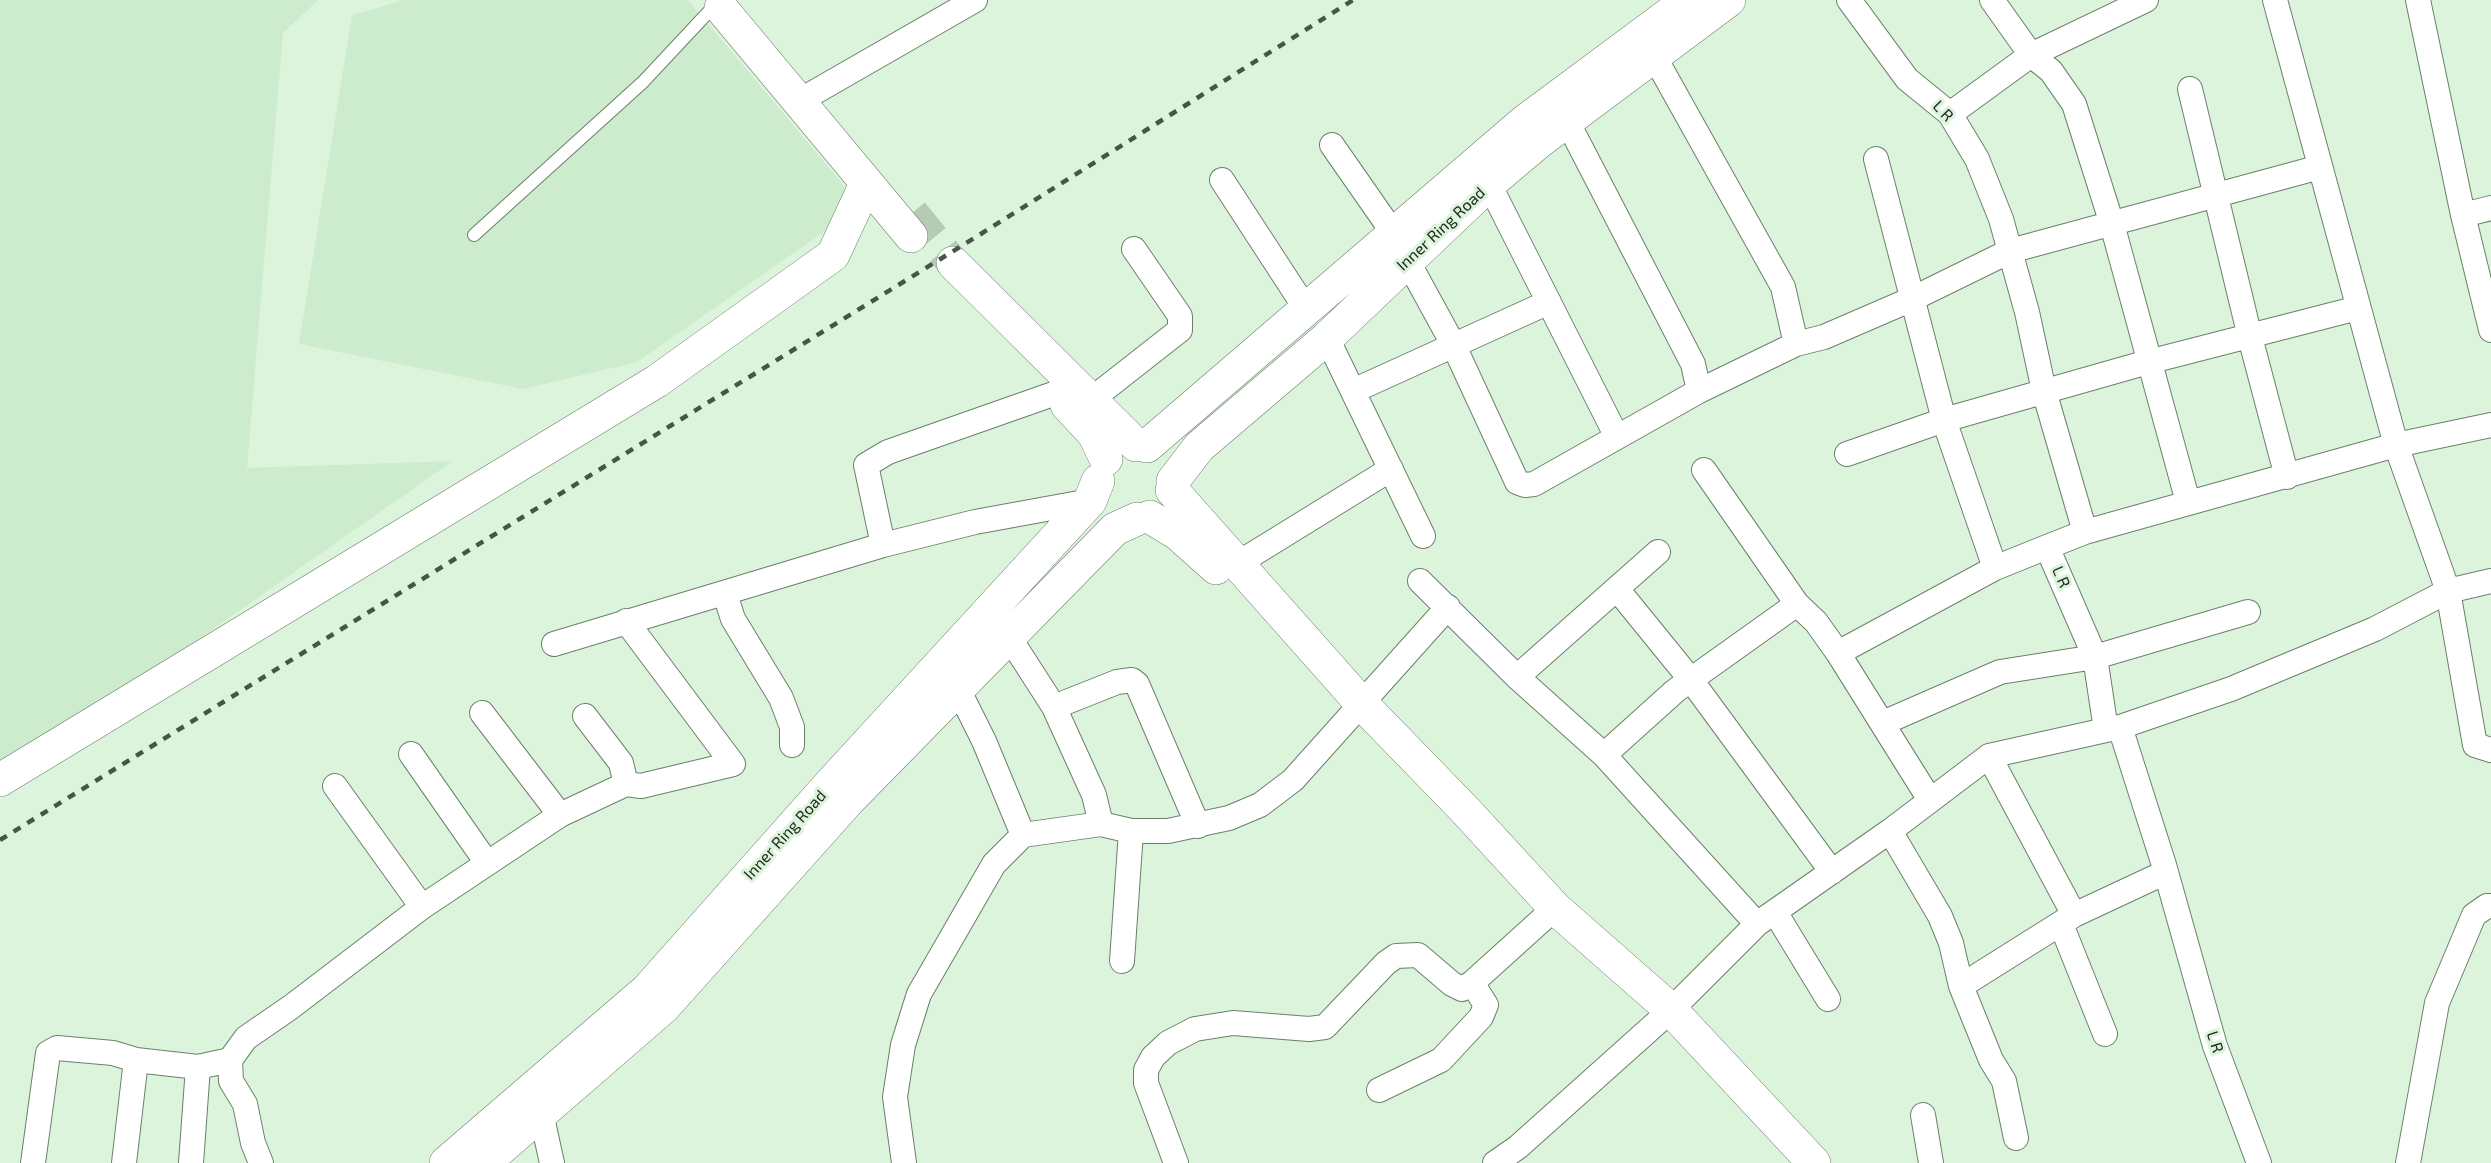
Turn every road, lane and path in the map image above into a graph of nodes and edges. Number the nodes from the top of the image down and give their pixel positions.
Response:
1 (975, 0) edge
2 (1688, 0) edge
3 (1729, 0) edge
4 (1849, 0) edge
5 (1992, 0) edge
6 (2146, 0) edge
7 (2276, 0) edge
8 (2418, 0) edge
9 (717, 4) edge
10 (2031, 55) junction
11 (1653, 56) junction
12 (2190, 89) dead end
13 (801, 100) junction
14 (1950, 114) junction
15 (1567, 121) junction
16 (1332, 145) dead end
17 (1876, 159) dead end
18 (2320, 167) junction
19 (1222, 180) dead end
20 (866, 184) junction
21 (1489, 184) junction
22 (2215, 195) junction
23 (2491, 208) edge
24 (2463, 215) junction
25 (2112, 224) junction
26 (474, 236) dead end
27 (1400, 247) junction
28 (1134, 249) dead end
29 (2010, 251) junction
30 (1912, 299) junction
31 (1549, 303) junction
32 (2358, 308) junction
33 (1306, 309) junction
34 (2491, 330) edge
35 (2250, 337) junction
36 (1327, 338) junction
37 (1796, 344) junction
38 (1454, 346) junction
39 (2148, 362) junction
40 (1353, 391) junction
41 (1699, 391) junction
42 (2044, 391) junction
43 (1056, 393) junction
44 (1092, 399) junction
45 (1944, 420) junction
46 (2491, 424) edge
47 (1617, 437) junction
48 (2396, 445) junction
49 (1141, 446) junction
50 (1847, 454) dead end
51 (1391, 469) junction
52 (1704, 470) dead end
53 (2287, 477) junction
54 (1098, 480) junction
55 (1173, 486) junction
56 (2188, 502) junction
57 (1144, 518) junction
58 (2085, 532) junction
59 (1423, 536) dead end
60 (883, 545) junction
61 (2047, 547) junction
62 (1658, 552) dead end
63 (1237, 564) junction
64 (1995, 568) junction
65 (1420, 581) dead end
66 (2491, 581) edge
67 (1617, 589) junction
68 (2448, 591) junction
69 (726, 594) junction
70 (1797, 604) junction
71 (1448, 607) junction
72 (2248, 612) dead end
73 (626, 621) junction
74 (1009, 637) junction
75 (554, 644) dead end
76 (1838, 653) junction
77 (2095, 657) junction
78 (1517, 677) junction
79 (1690, 680) junction
80 (958, 689) junction
81 (1355, 696) junction
82 (1054, 707) junction
83 (482, 713) dead end
84 (585, 716) dead end
85 (1883, 723) junction
86 (2113, 728) junction
87 (792, 745) dead end
88 (2491, 750) edge
89 (411, 754) dead end
90 (1604, 755) junction
91 (1989, 756) junction
92 (0, 780) edge
93 (626, 784) junction
94 (335, 786) dead end
95 (1930, 800) junction
96 (560, 815) junction
97 (1101, 824) junction
98 (1198, 826) junction
99 (1131, 831) junction
100 (1890, 831) junction
101 (1023, 835) junction
102 (487, 863) junction
103 (1832, 872) junction
104 (2166, 872) junction
105 (422, 906) junction
106 (2491, 906) edge
107 (1555, 908) junction
108 (1766, 918) junction
109 (2068, 920) junction
110 (1122, 961) dead end
111 (1472, 983) junction
112 (1962, 986) junction
113 (1828, 999) dead end
114 (1671, 1010) junction
115 (2105, 1034) dead end
116 (136, 1060) junction
117 (230, 1060) junction
118 (198, 1067) junction
119 (1379, 1090) dead end
120 (541, 1113) junction
121 (1923, 1114) dead end
122 (2016, 1138) dead end
123 (1523, 1155) edge
124 (33, 1163) edge
125 (124, 1163) edge
126 (190, 1163) edge
127 (261, 1163) edge
128 (446, 1163) edge
129 (484, 1163) edge
130 (552, 1163) edge
131 (904, 1163) edge
132 (1176, 1163) edge
133 (1495, 1163) edge
134 (1814, 1163) edge
135 (1931, 1163) edge
136 (2259, 1163) edge
137 (2408, 1163) edge

1 - 13 street
2 - 27 main road, Inner Ring Road
3 - 11 main road, Inner Ring Road
4 - 14 street, L R
5 - 10 street
6 - 10 street
7 - 18 street
8 - 24 street
9 - 13 main road
9 - 20 main road
9 - 26 lane
10 - 14 street
10 - 25 street
11 - 15 main road, Inner Ring Road
11 - 37 street
12 - 22 street
13 - 20 main road
14 - 29 street, L R
15 - 21 main road, Inner Ring Road
15 - 41 street
16 - 27 street
17 - 30 street
18 - 22 street
18 - 32 street
19 - 33 street
20 - 92 main road
21 - 27 main road, Inner Ring Road
21 - 31 street
22 - 25 street
22 - 35 street
23 - 24 street
24 - 34 street
25 - 29 street
25 - 39 street
27 - 33 main road, Inner Ring Road
27 - 36 main road, Inner Ring Road
27 - 38 street
28 - 44 street
29 - 30 street
29 - 42 street, L R
30 - 37 street
30 - 45 street
31 - 38 street
31 - 47 street
32 - 35 street
32 - 48 street
33 - 49 main road, Inner Ring Road
35 - 39 street
35 - 53 street
36 - 40 street
36 - 55 main road, Inner Ring Road
37 - 41 street
38 - 40 street
38 - 47 street
39 - 42 street
39 - 56 street
40 - 51 street
41 - 47 street
42 - 45 street
42 - 58 street, L R
43 - 44 main road
43 - 54 main road
43 - 60 street
44 - 49 main road
45 - 50 street
45 - 64 street
46 - 48 street
48 - 53 street
48 - 68 street
49 - 54 main road
49 - 55 main road
51 - 59 street
51 - 63 street
52 - 70 street
53 - 56 street
54 - 57 main road
54 - 60 street
54 - 128 main road, Inner Ring Road
55 - 57 main road
55 - 63 main road
56 - 58 street
57 - 74 main road, Inner Ring Road
57 - 81 main road
58 - 61 street, L R
60 - 69 street
61 - 64 street
61 - 77 street, L R
62 - 67 street
63 - 81 main road
64 - 76 street
65 - 71 street
66 - 68 street
67 - 78 street
67 - 79 street
68 - 86 street
68 - 88 street
69 - 73 street
69 - 87 street
70 - 76 street
70 - 79 street
71 - 78 street
71 - 81 street
72 - 77 street
73 - 75 street
73 - 93 street
74 - 80 main road, Inner Ring Road
74 - 82 street
76 - 85 street
77 - 85 street
77 - 86 street, L R
78 - 90 street
79 - 90 street
79 - 103 street
80 - 101 street
80 - 120 main road, Inner Ring Road
81 - 98 street
81 - 107 main road
82 - 97 street
82 - 98 street
83 - 96 street
84 - 93 street
85 - 95 street
86 - 91 street
86 - 104 street, L R
89 - 102 street
90 - 108 street
91 - 95 street
91 - 109 street
93 - 96 street
94 - 105 street
95 - 100 street
96 - 102 street
97 - 99 street
97 - 101 street
98 - 99 street
99 - 110 street
100 - 103 street
100 - 112 street
101 - 131 street
102 - 105 street
103 - 108 street
104 - 109 street
104 - 136 street, L R
105 - 117 street
106 - 137 street
107 - 111 street
107 - 114 main road
108 - 113 street
108 - 114 street
109 - 112 street
109 - 115 street
111 - 119 street
111 - 132 street
112 - 122 street
114 - 123 street
114 - 134 main road
116 - 118 street
116 - 124 street
116 - 125 street
117 - 118 street
117 - 127 street
118 - 126 street
120 - 129 main road, Inner Ring Road
120 - 130 street
121 - 135 street
123 - 133 street

